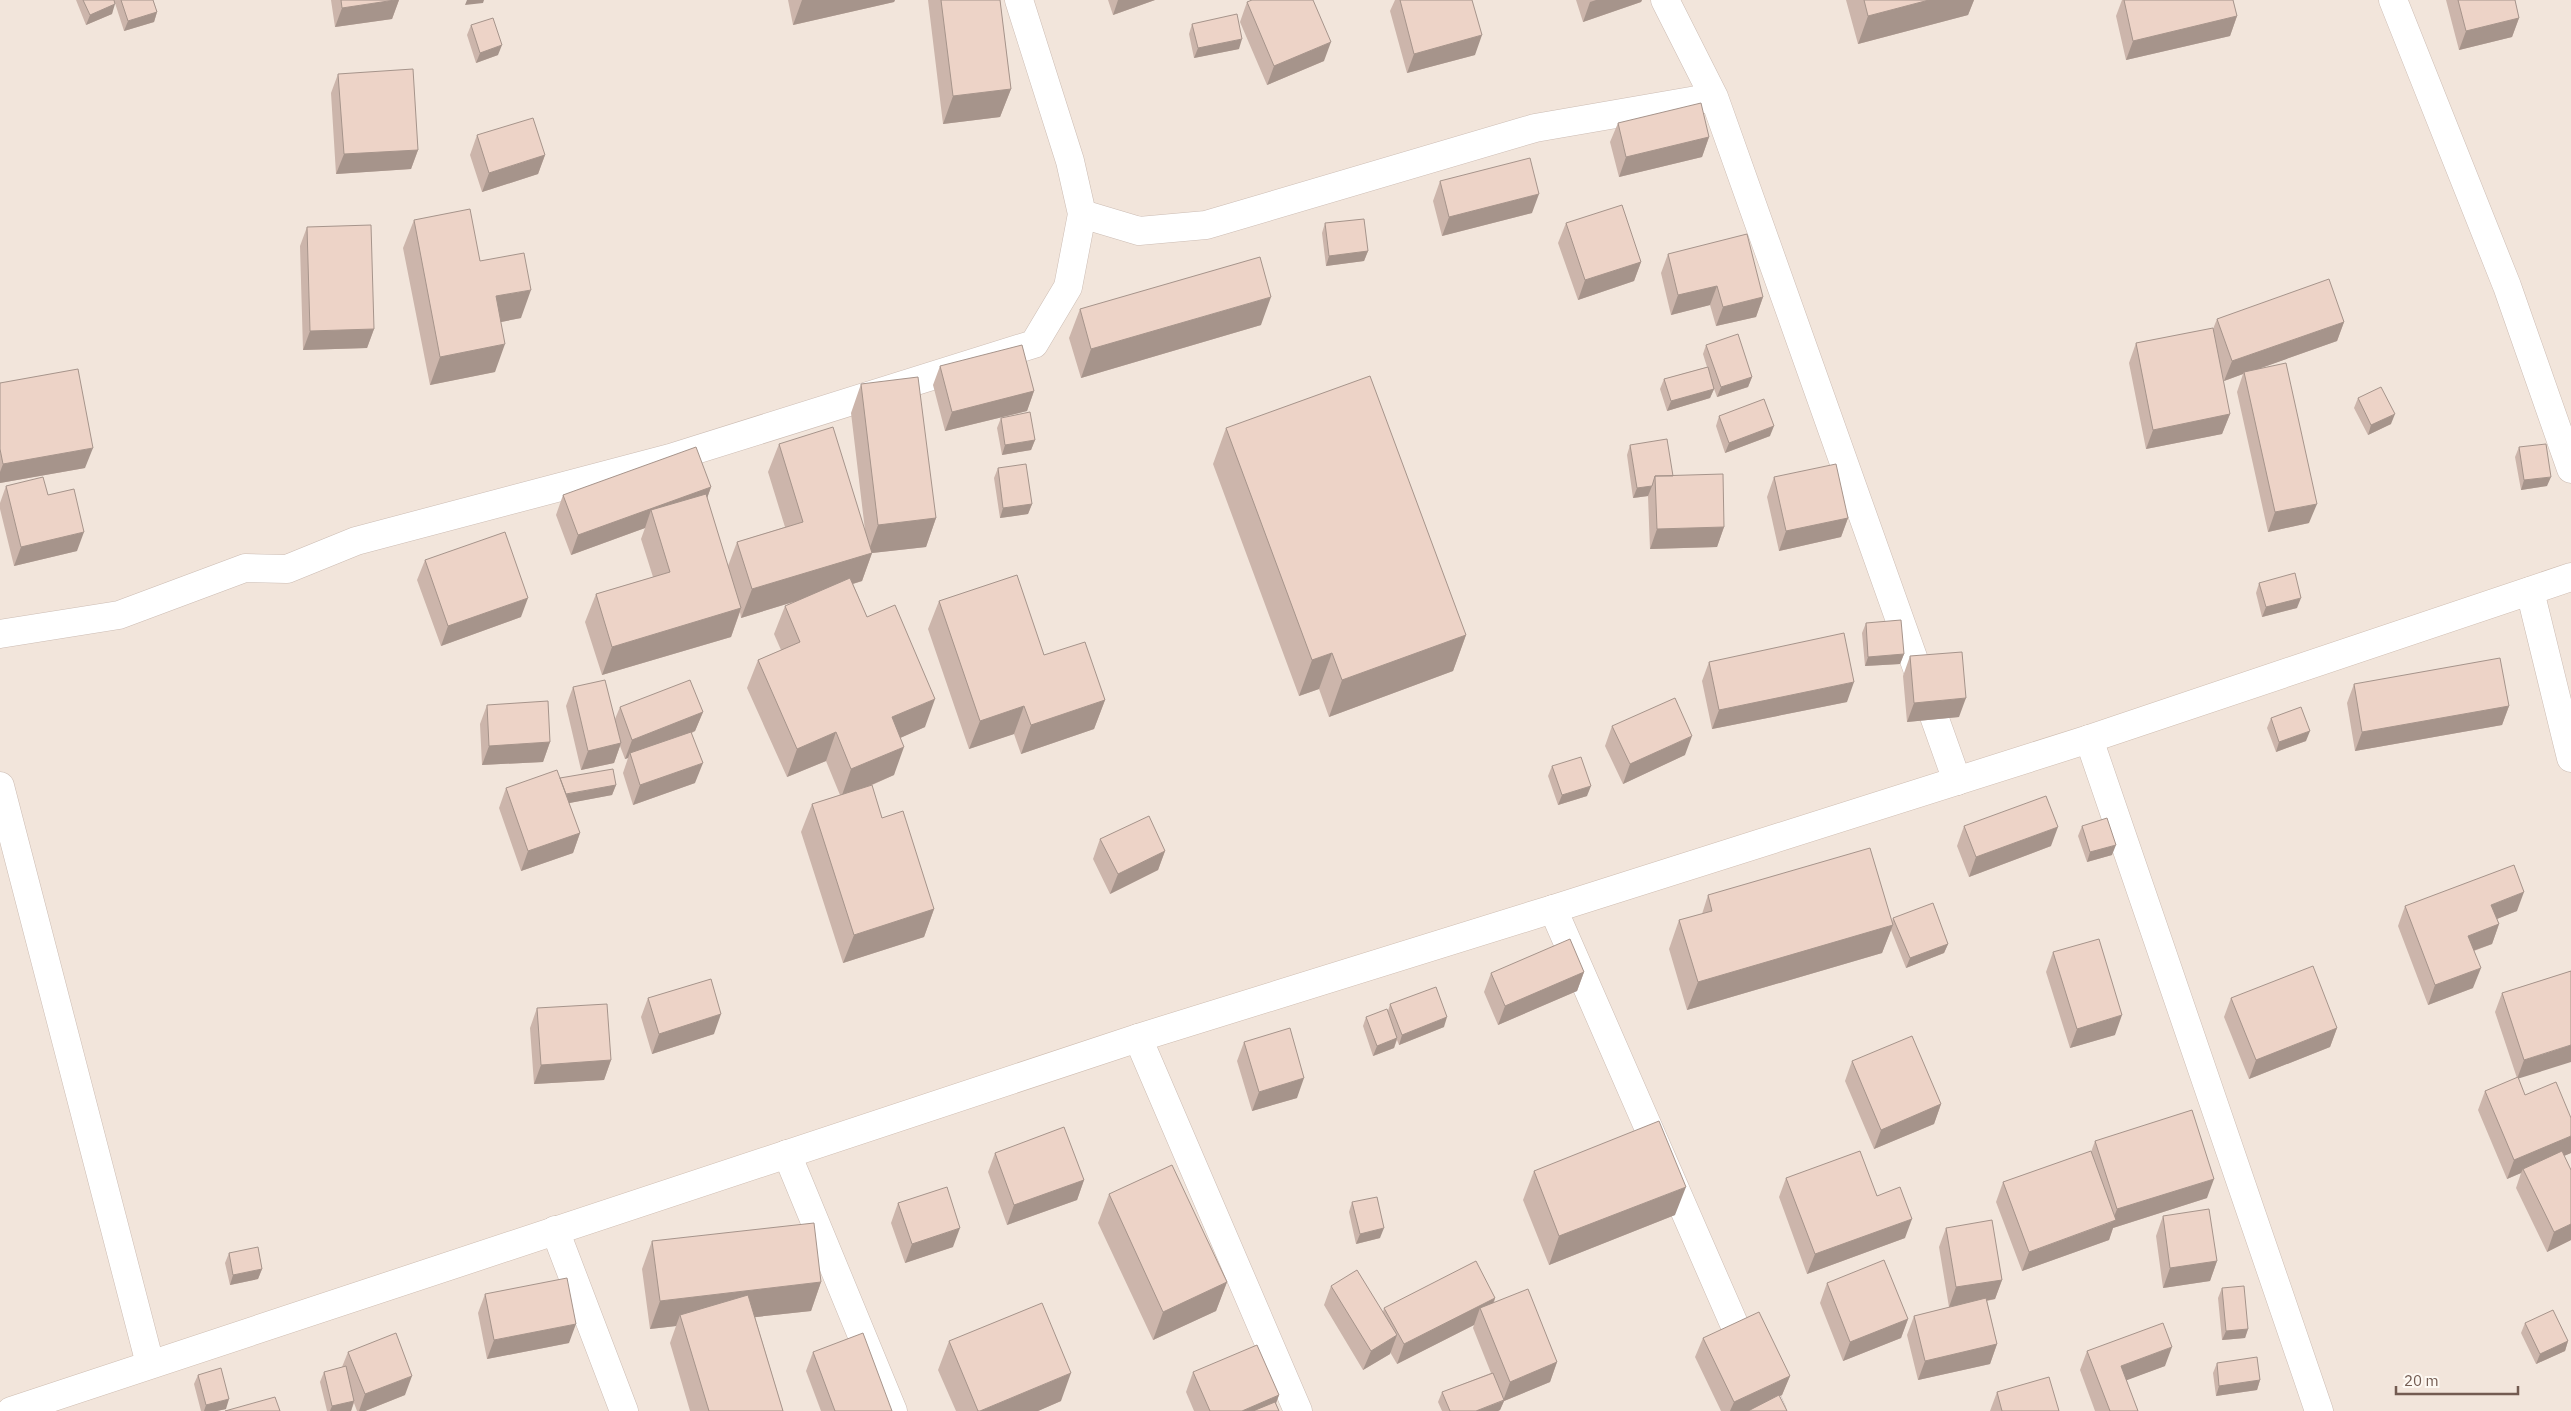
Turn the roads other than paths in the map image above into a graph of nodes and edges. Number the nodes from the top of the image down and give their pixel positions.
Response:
1 (1019, 0) edge
2 (1666, 0) edge
3 (2393, 0) edge
4 (1714, 97) junction
5 (1082, 214) junction
6 (2571, 469) edge
7 (2571, 576) edge
8 (2530, 591) junction
9 (0, 634) edge
10 (2089, 739) junction
11 (2571, 758) edge
12 (1957, 781) junction
13 (0, 786) edge
14 (1553, 909) junction
15 (1138, 1038) junction
16 (786, 1154) junction
17 (555, 1230) junction
18 (150, 1364) junction
19 (22, 1409) edge
20 (624, 1411) edge
21 (893, 1411) edge
22 (1298, 1411) edge
23 (1772, 1411) edge
24 (2319, 1411) edge

1 - 5 street
2 - 4 street
3 - 6 street
4 - 5 street
4 - 12 street
5 - 9 street
7 - 8 street
8 - 10 street
8 - 11 street
10 - 12 street
10 - 24 street
12 - 14 street
13 - 18 street
14 - 15 street
14 - 23 street
15 - 16 street
15 - 22 street
16 - 17 street
16 - 21 street
17 - 18 street
17 - 20 street
18 - 19 street

